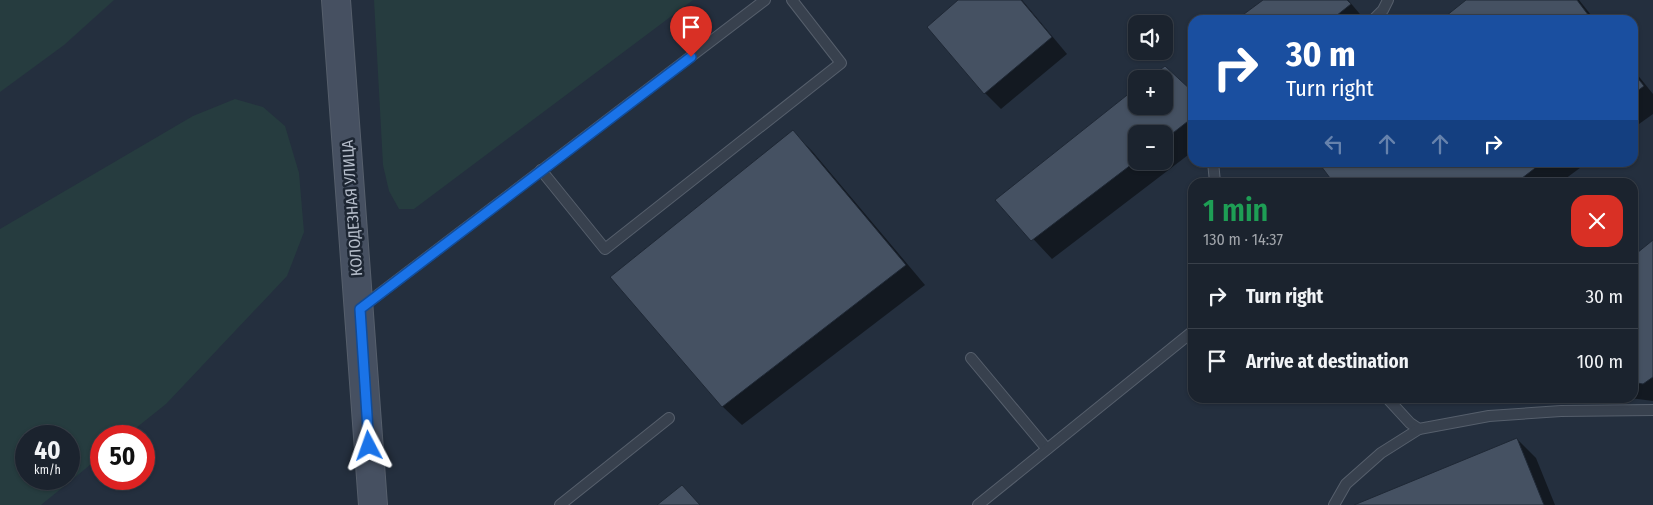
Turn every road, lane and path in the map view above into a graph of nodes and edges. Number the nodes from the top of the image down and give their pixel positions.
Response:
1 (336, 0) edge
2 (765, 0) edge
3 (792, 0) edge
4 (1388, 0) edge
5 (1378, 15) edge
6 (541, 170) junction
7 (360, 309) junction
8 (1188, 335) edge
9 (971, 358) dead end
10 (1392, 403) edge
11 (1653, 410) edge
12 (669, 418) dead end
13 (1420, 429) junction
14 (1047, 449) junction
15 (373, 505) edge
16 (560, 505) edge
17 (978, 505) edge
18 (1334, 505) edge

1 - 7 main road, КОЛОДЕЗНАЯ УЛИЦА
2 - 6 lane
3 - 6 lane
4 - 5 lane
6 - 7 lane
7 - 15 main road, КОЛОДЕЗНАЯ УЛИЦА
8 - 14 lane
9 - 14 lane
10 - 13 lane
11 - 13 lane
12 - 16 lane
13 - 18 lane
14 - 17 lane

